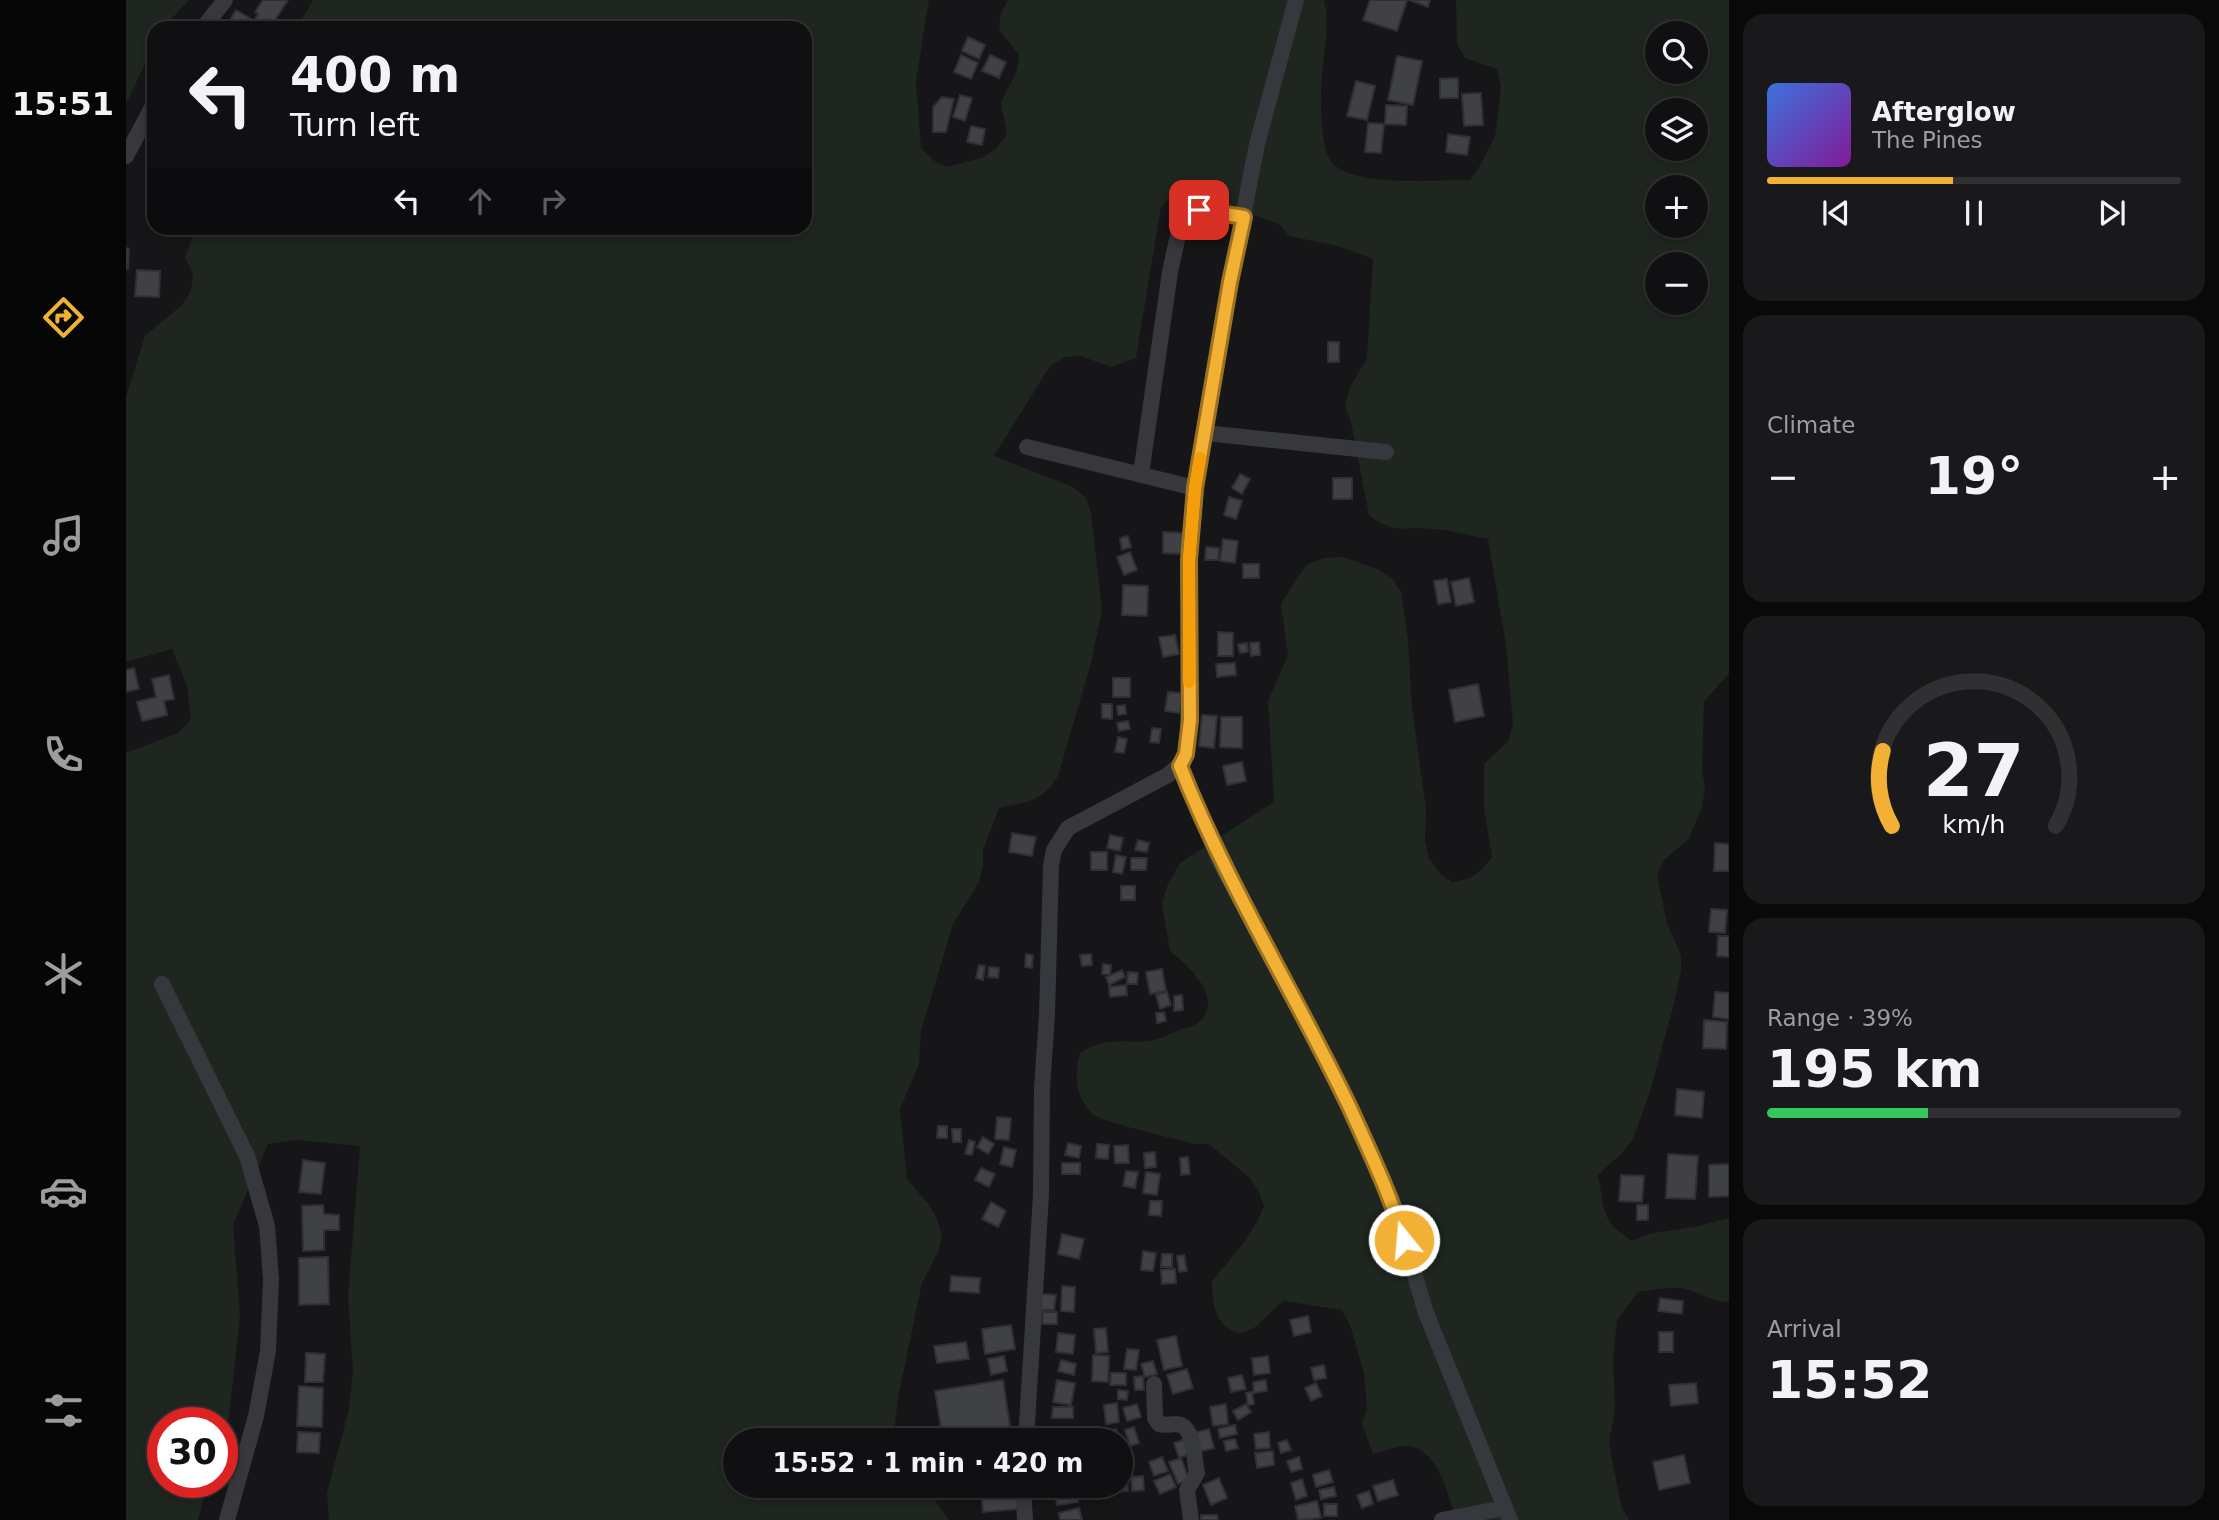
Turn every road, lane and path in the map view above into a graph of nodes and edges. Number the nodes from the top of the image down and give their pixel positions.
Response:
1 (225, 0) edge
2 (1296, 0) edge
3 (208, 21) edge
4 (147, 117) edge
5 (126, 156) edge
6 (1244, 217) junction
7 (1205, 433) junction
8 (1027, 447) dead end
9 (1386, 452) dead end
10 (1141, 474) junction
11 (1195, 488) junction
12 (1180, 766) junction
13 (162, 984) dead end
14 (1154, 1384) dead end
15 (1027, 1428) edge
16 (1024, 1498) edge
17 (1507, 1514) edge
18 (227, 1520) edge
19 (1025, 1520) edge
20 (1191, 1520) edge
21 (1442, 1520) edge

1 - 3 street
2 - 6 street
4 - 5 street
6 - 7 street
6 - 10 street
7 - 9 street
7 - 11 street
8 - 10 street
10 - 11 street
11 - 12 street
12 - 15 street
12 - 17 street
13 - 18 street
14 - 20 street
16 - 19 street
17 - 21 street

